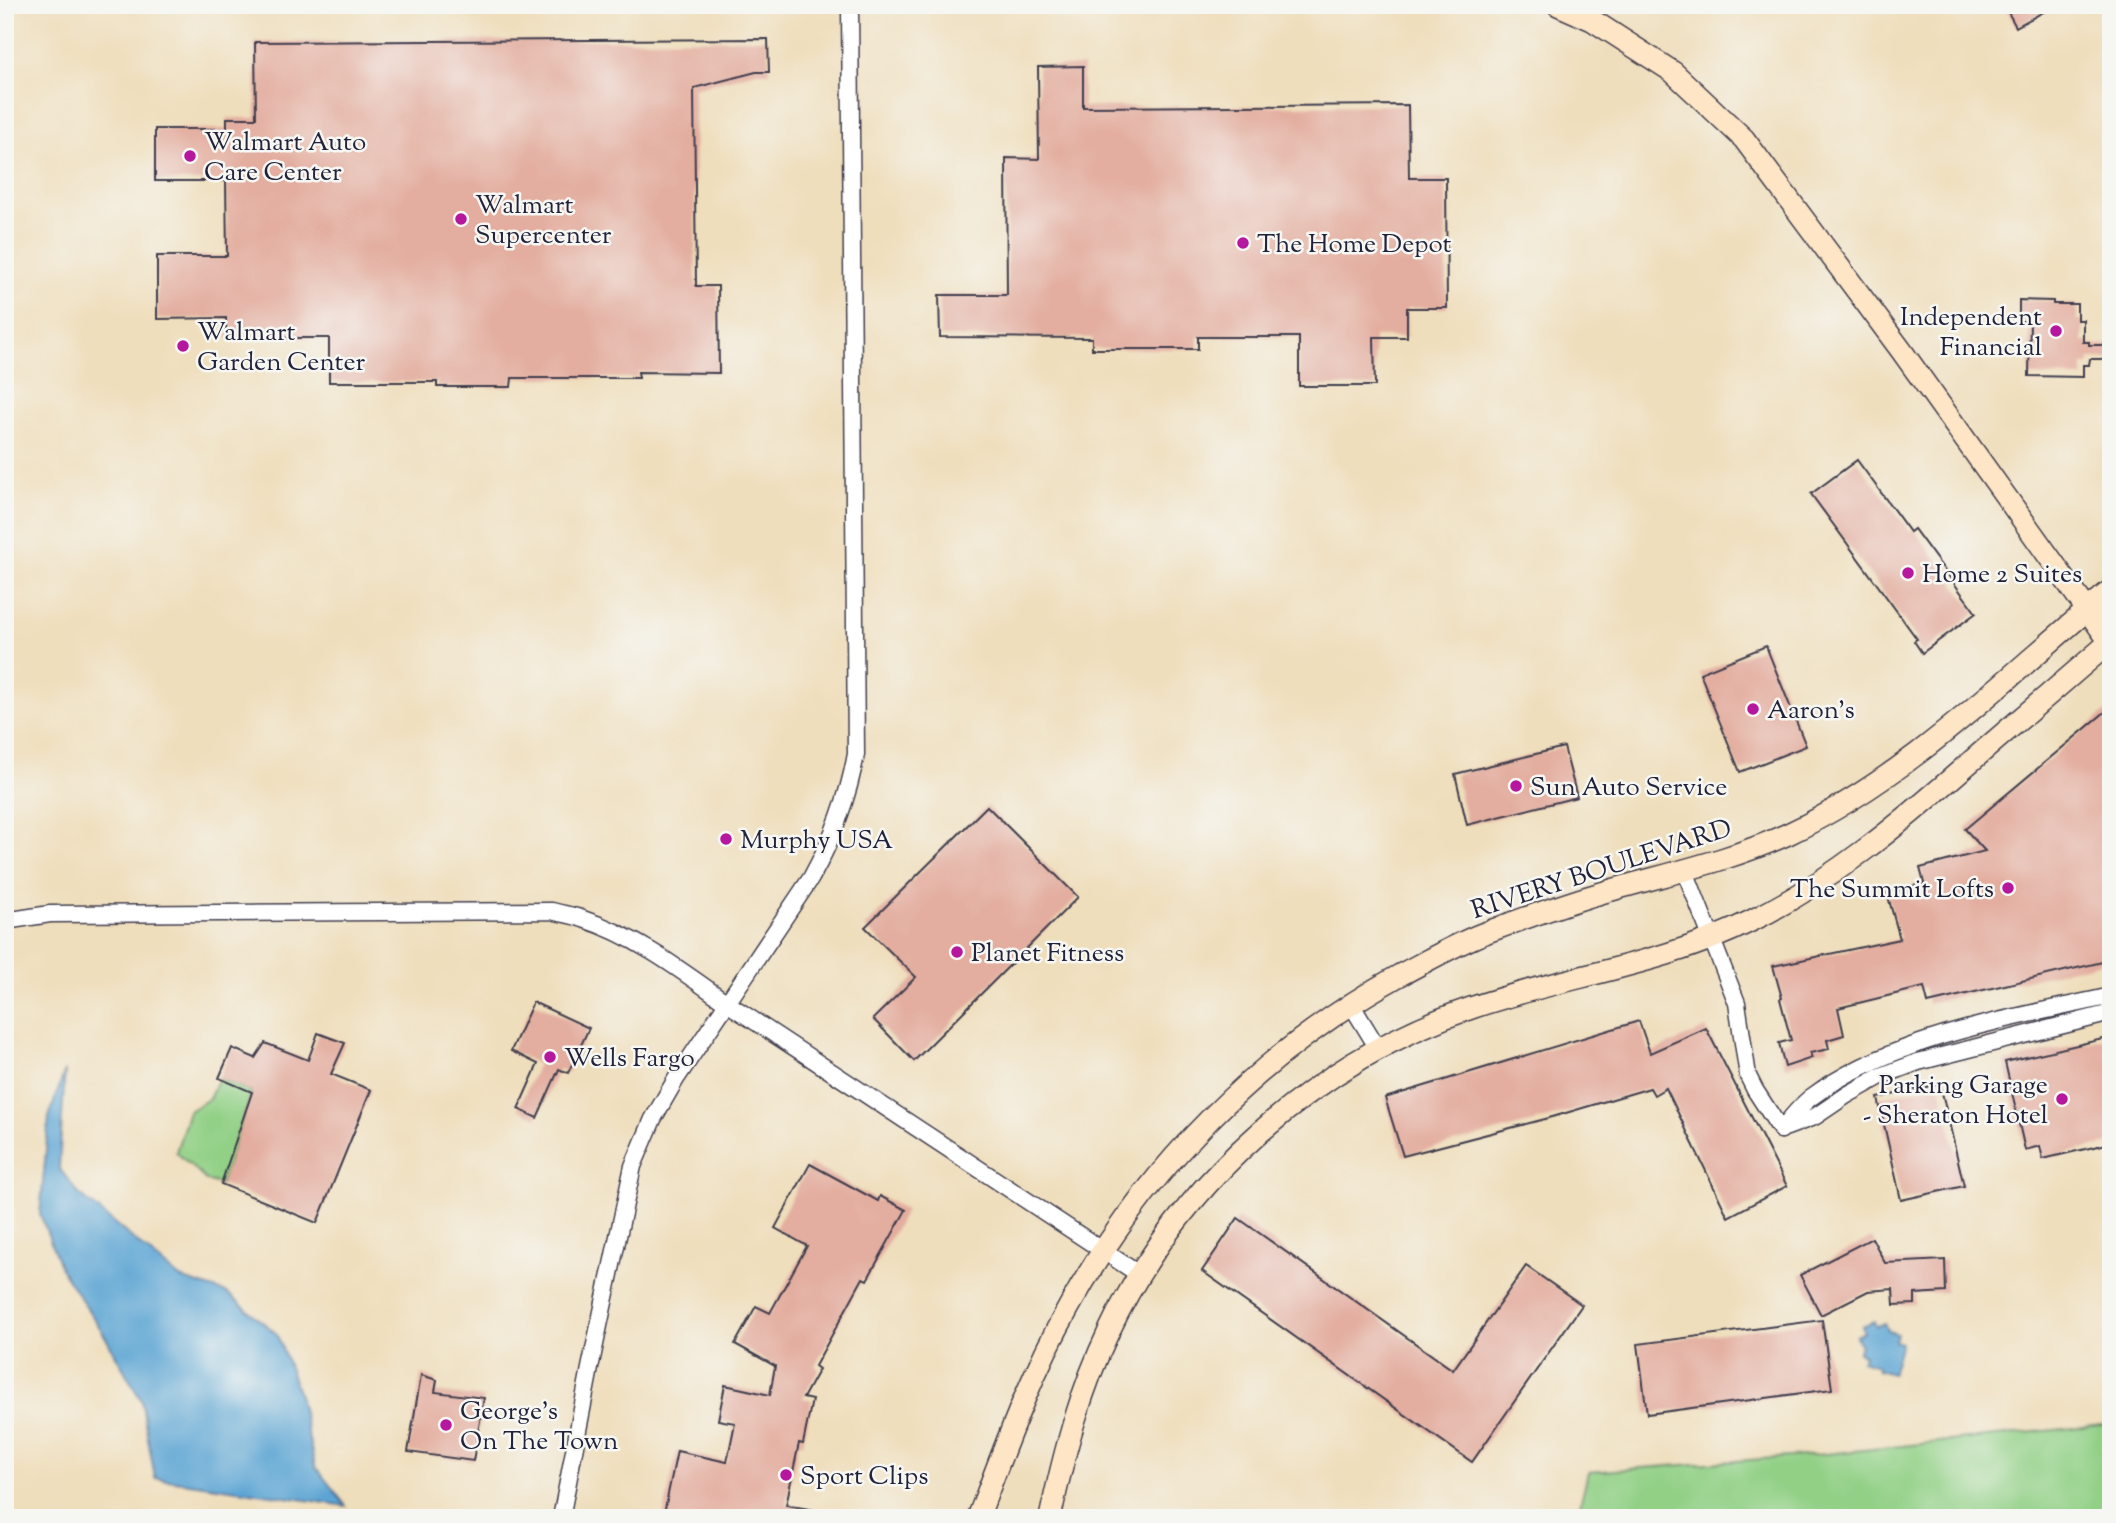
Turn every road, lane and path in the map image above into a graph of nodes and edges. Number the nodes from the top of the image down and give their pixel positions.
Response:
1 (850, 5) edge
2 (1558, 5) edge
3 (2111, 590) edge
4 (2087, 610) junction
5 (2110, 642) edge
6 (1685, 871) junction
7 (5, 921) edge
8 (1710, 939) junction
9 (2111, 996) edge
10 (727, 1003) junction
11 (1350, 1004) junction
12 (2111, 1013) edge
13 (1379, 1050) junction
14 (1781, 1130) junction
15 (1103, 1251) junction
16 (1140, 1275) junction
17 (561, 1518) edge
18 (978, 1518) edge
19 (1050, 1518) edge

1 - 10 street
2 - 4 street
3 - 4 street, RIVERY BOULEVARD
4 - 5 street
4 - 6 street, RIVERY BOULEVARD
5 - 8 street
6 - 8 street
6 - 11 street, RIVERY BOULEVARD
7 - 10 street
8 - 13 street
8 - 14 street
9 - 14 street
10 - 15 street
10 - 17 street
11 - 13 street
11 - 15 street, RIVERY BOULEVARD
12 - 14 street
13 - 16 street
15 - 16 street
15 - 18 street, RIVERY BOULEVARD
16 - 19 street

